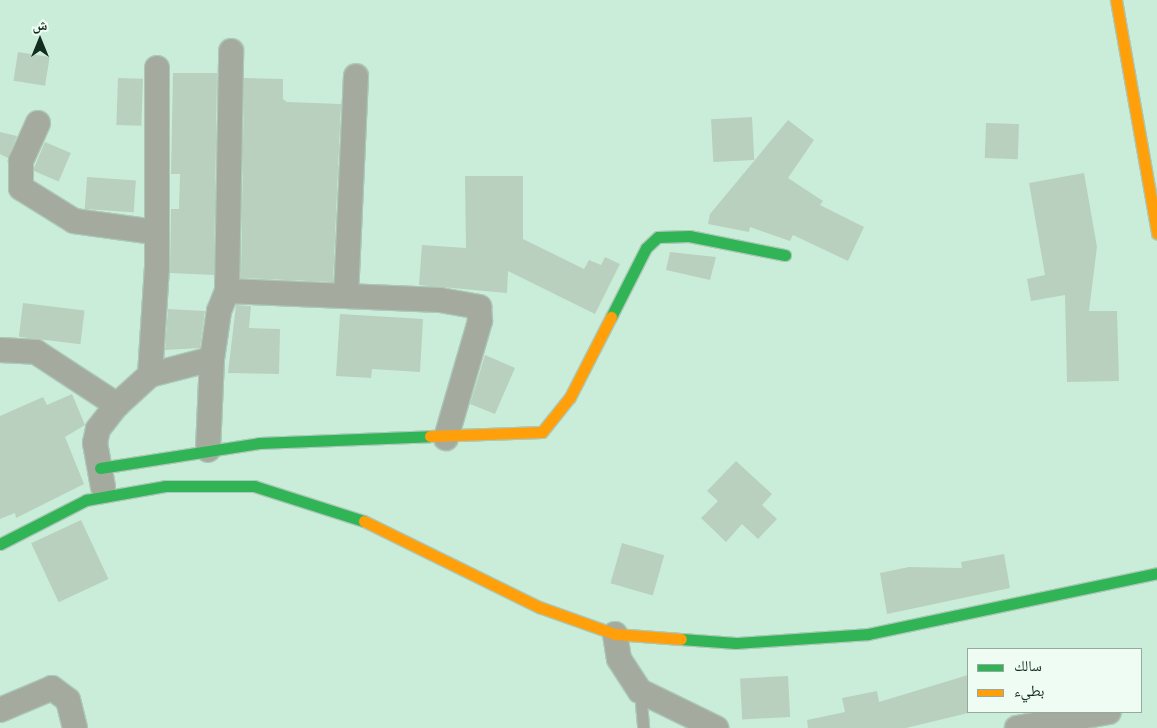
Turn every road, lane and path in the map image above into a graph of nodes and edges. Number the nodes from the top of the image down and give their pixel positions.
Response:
1 (1116, 0) edge
2 (231, 51) dead end
3 (158, 68) dead end
4 (356, 76) dead end
5 (38, 123) dead end
6 (154, 232) junction
7 (1157, 233) edge
8 (785, 255) dead end
9 (227, 290) junction
10 (346, 296) junction
11 (0, 350) edge
12 (212, 359) junction
13 (150, 375) junction
14 (117, 405) junction
15 (446, 438) junction
16 (208, 450) junction
17 (100, 468) junction
18 (104, 496) junction
19 (0, 544) edge
20 (1157, 573) edge
21 (615, 634) junction
22 (640, 690) junction
23 (0, 710) edge
24 (1103, 713) edge
25 (75, 728) edge
26 (643, 728) edge
27 (716, 728) edge
28 (1017, 728) edge

1 - 7 street
2 - 9 street
3 - 6 street
4 - 10 street
5 - 6 street
6 - 13 street
8 - 15 street
9 - 10 street
9 - 12 street
10 - 15 street
11 - 14 street
12 - 13 street
12 - 16 street
13 - 14 street
14 - 17 street
15 - 16 street
16 - 17 street
17 - 18 street
18 - 19 street
18 - 21 street
20 - 21 street
21 - 22 street
22 - 26 lane
22 - 27 street
23 - 25 street
24 - 28 street

